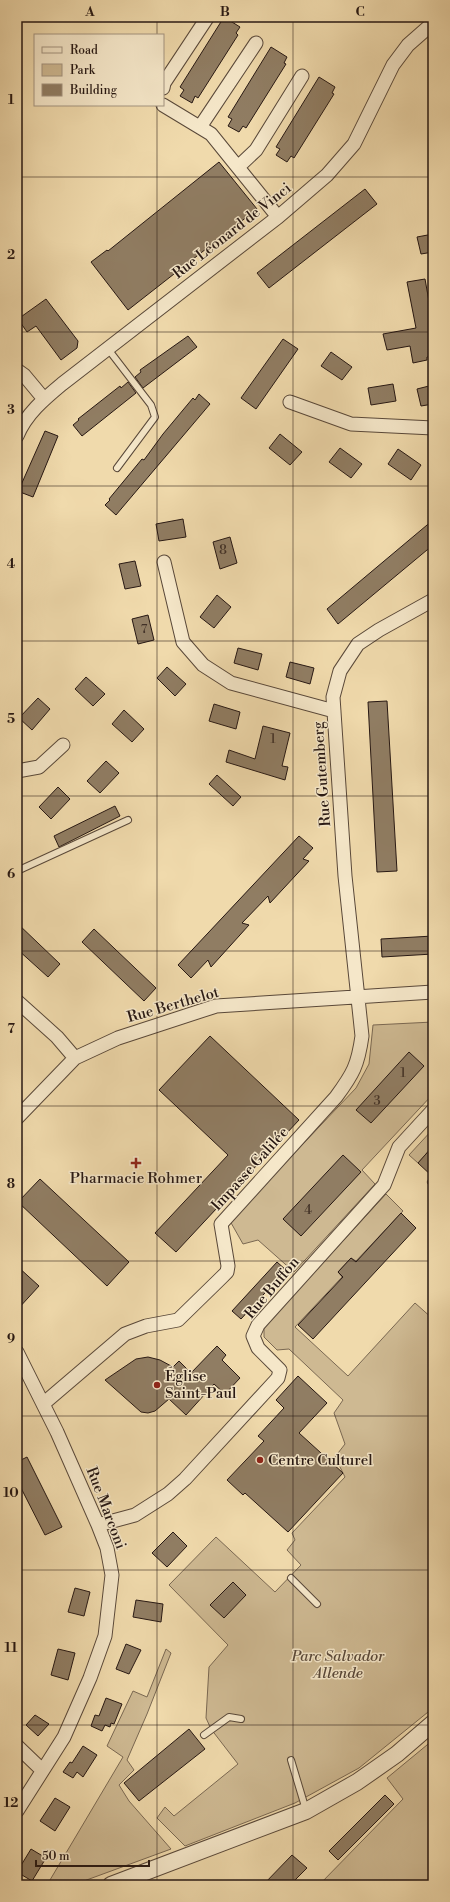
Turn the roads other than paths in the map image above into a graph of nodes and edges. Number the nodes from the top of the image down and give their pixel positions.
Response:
1 (207, 18) dead end
2 (433, 23) edge
3 (256, 43) dead end
4 (302, 76) dead end
5 (164, 83) edge
6 (164, 106) edge
7 (200, 127) junction
8 (238, 168) junction
9 (278, 217) junction
10 (108, 349) junction
11 (17, 370) edge
12 (44, 399) junction
13 (290, 402) dead end
14 (433, 428) edge
15 (17, 436) edge
16 (117, 468) dead end
17 (164, 562) dead end
18 (433, 600) edge
19 (334, 711) junction
20 (63, 745) dead end
21 (17, 771) edge
22 (128, 820) dead end
23 (17, 871) edge
24 (433, 992) edge
25 (357, 996) junction
26 (17, 1001) edge
27 (75, 1058) junction
28 (433, 1110) edge
29 (17, 1118) edge
30 (17, 1352) edge
31 (43, 1404) junction
32 (98, 1525) junction
33 (290, 1578) dead end
34 (317, 1604) dead end
35 (241, 1719) dead end
36 (433, 1723) edge
37 (204, 1735) dead end
38 (17, 1746) edge
39 (291, 1760) dead end
40 (42, 1770) junction
41 (17, 1811) edge
42 (306, 1811) junction
43 (111, 1885) edge

1 - 5 street
2 - 9 street, Rue Léonard de Vinci
3 - 7 street
4 - 8 street
6 - 7 street
7 - 8 street
8 - 9 street
9 - 10 street, Rue Léonard de Vinci
10 - 12 street, Rue Léonard de Vinci
10 - 16 lane
11 - 12 street
12 - 15 street, Rue Léonard de Vinci
13 - 14 street
17 - 19 street
18 - 19 street, Rue Gutemberg
19 - 25 street, Rue Gutemberg
20 - 21 street
22 - 23 lane
24 - 25 street, Rue Berthelot
25 - 27 street, Rue Berthelot
25 - 31 street, Impasse Galilée
26 - 27 street
27 - 29 street
28 - 32 street, Rue Buffon
30 - 31 street, Rue Marconi
31 - 32 street, Rue Marconi
32 - 40 street, Rue Marconi
33 - 34 lane
35 - 37 lane
36 - 42 street
38 - 40 street
39 - 42 lane
40 - 41 street, Rue Marconi
42 - 43 street

